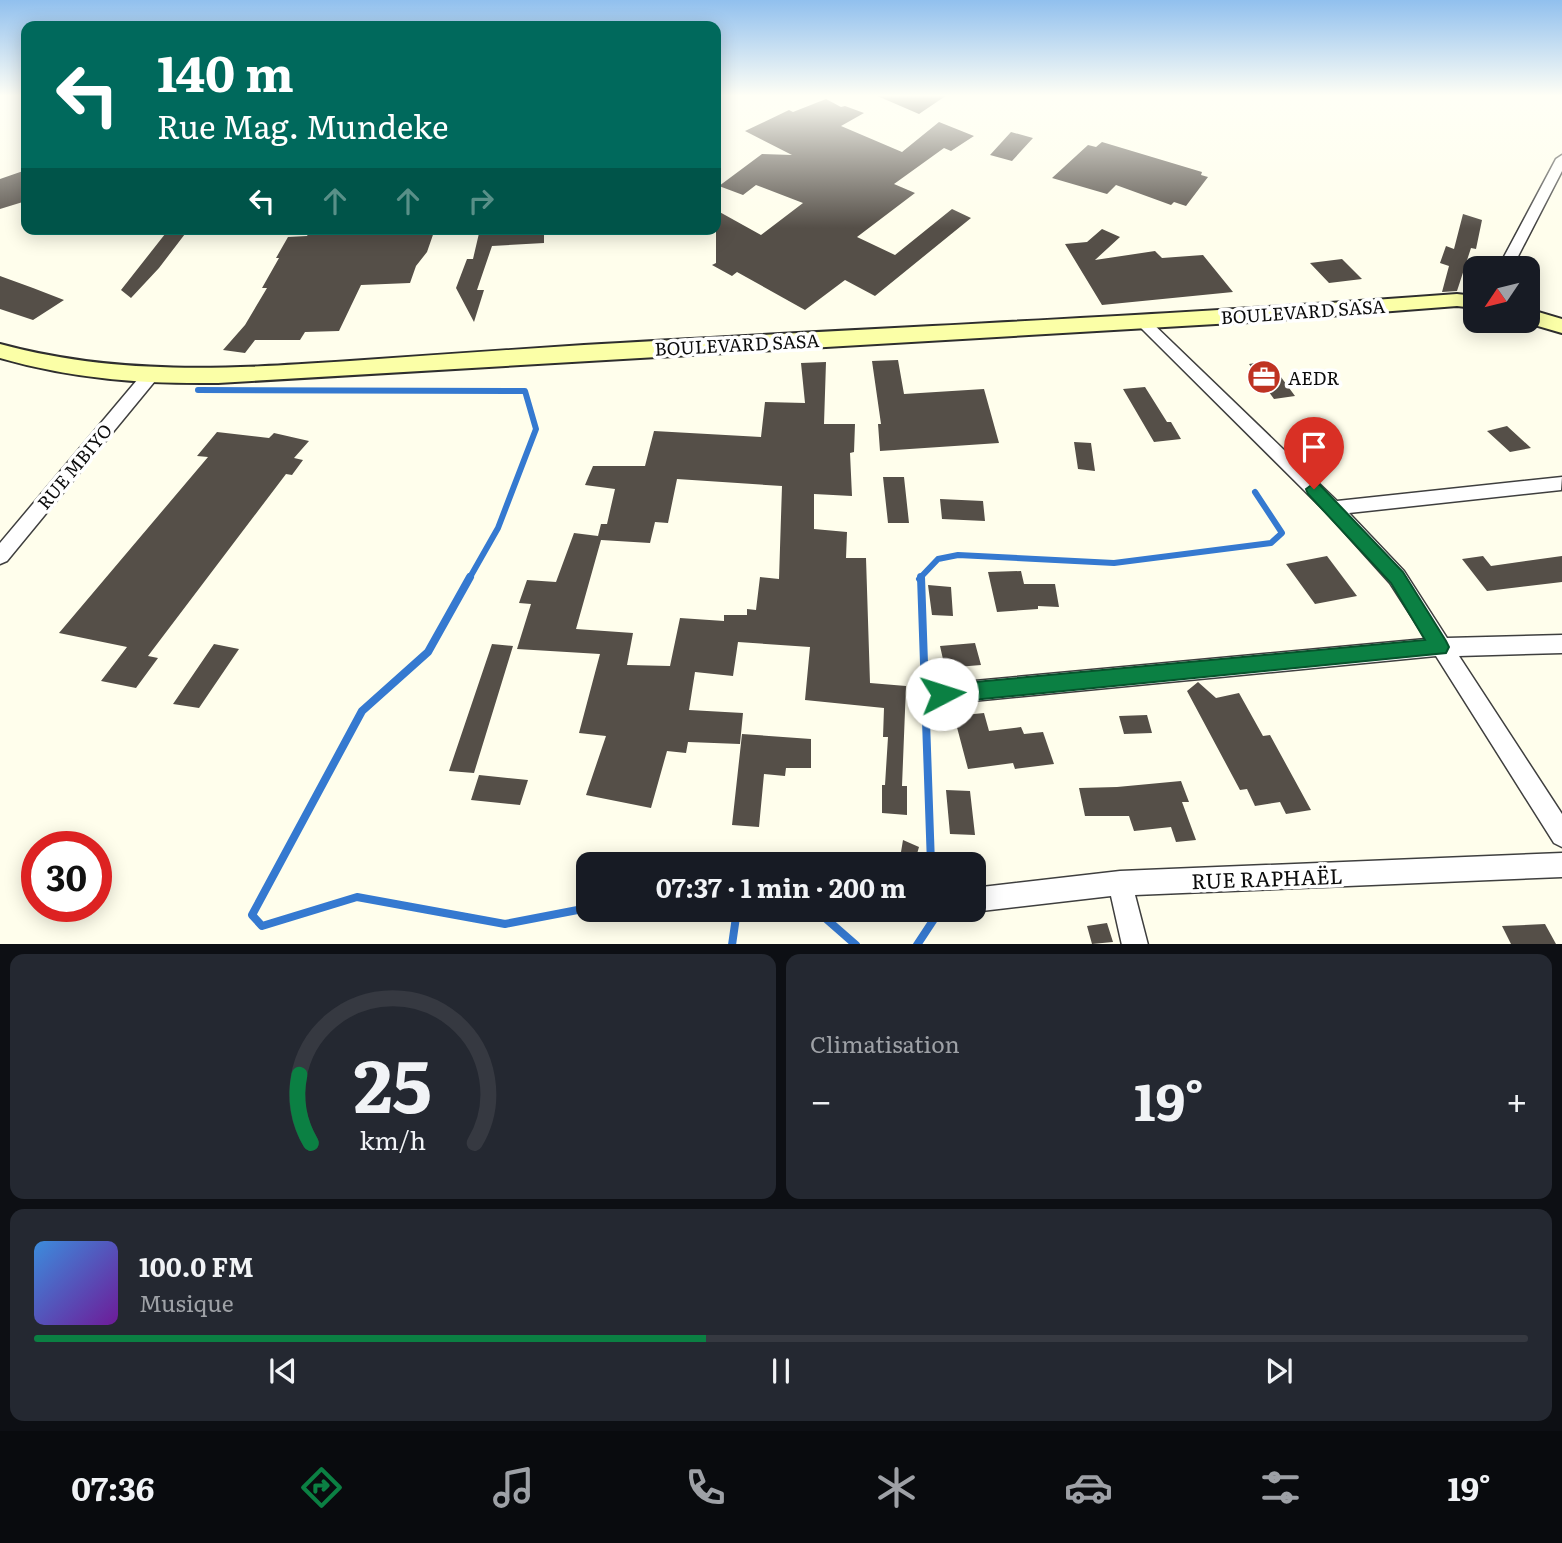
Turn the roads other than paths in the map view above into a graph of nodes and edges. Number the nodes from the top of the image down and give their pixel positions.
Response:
1 (1562, 159) edge
2 (1511, 256) edge
3 (1463, 301) edge
4 (1540, 320) edge
5 (1143, 322) junction
6 (1562, 326) edge
7 (1, 353) edge
8 (149, 377) junction
9 (1561, 483) edge
10 (1333, 508) junction
11 (0, 556) edge
12 (1562, 643) edge
13 (1440, 647) junction
14 (942, 694) dead end
15 (1562, 835) edge
16 (1562, 865) edge
17 (1120, 883) junction
18 (986, 898) edge
19 (1135, 944) edge

1 - 2 street
3 - 5 street, BOULEVARD SASA
4 - 6 street
5 - 8 street, BOULEVARD SASA
5 - 10 street
7 - 8 street, BOULEVARD SASA
8 - 11 street, RUE MBIYO
9 - 10 street
10 - 13 street
12 - 13 street
13 - 14 street
13 - 15 street
16 - 17 street, RUE RAPHAËL
17 - 18 street, RUE RAPHAËL
17 - 19 street

